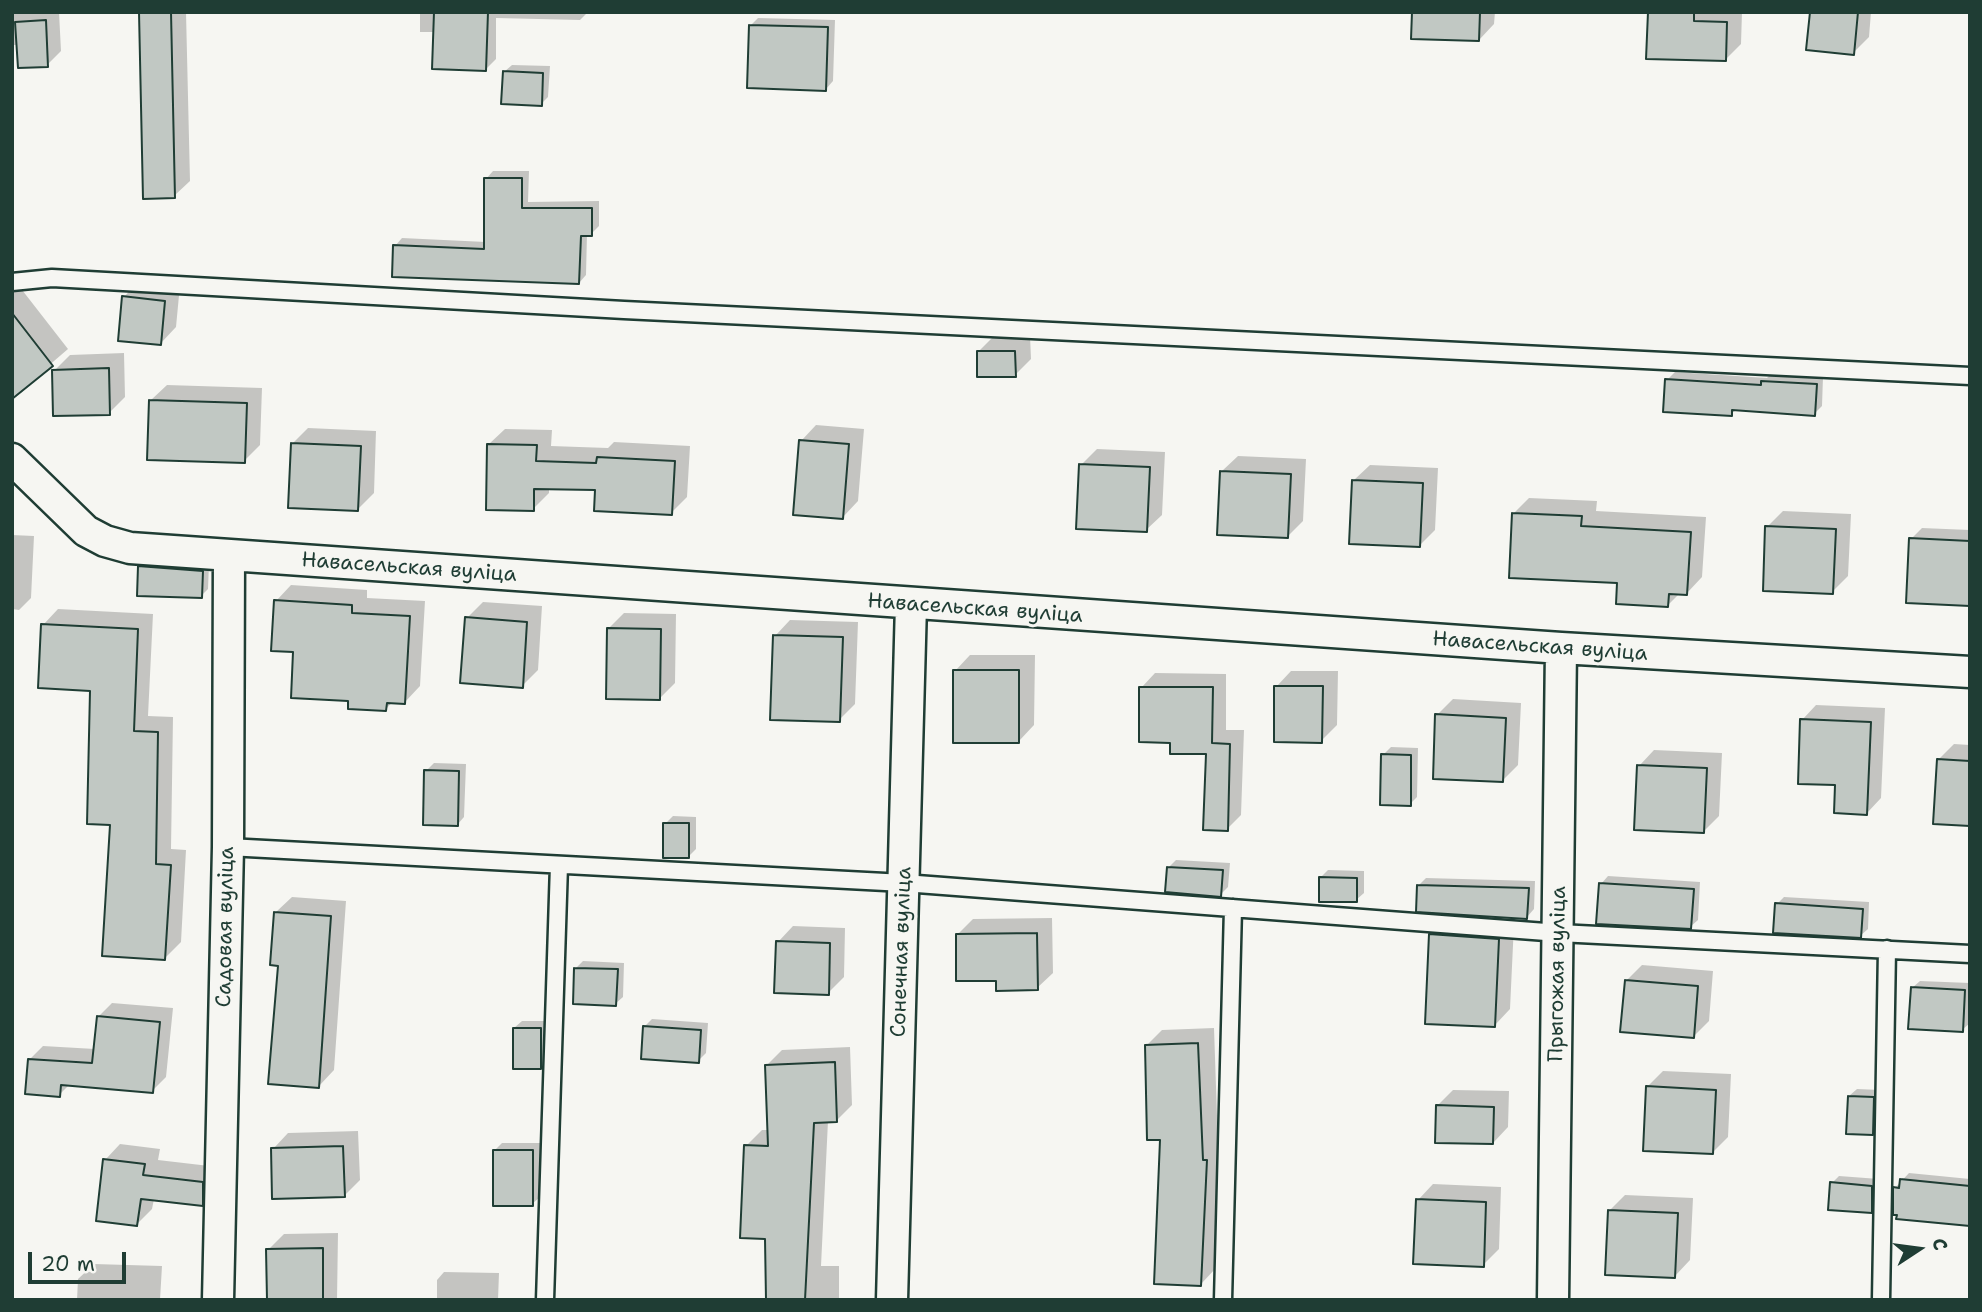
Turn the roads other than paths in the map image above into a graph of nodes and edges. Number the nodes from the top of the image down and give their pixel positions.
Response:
1 (12, 282) edge
2 (1970, 376) edge
3 (12, 459) edge
4 (229, 555) junction
5 (911, 604) junction
6 (1561, 648) junction
7 (1970, 672) edge
8 (228, 847) junction
9 (559, 865) junction
10 (904, 883) junction
11 (1233, 908) junction
12 (1559, 933) junction
13 (1887, 950) junction
14 (1970, 954) edge
15 (218, 1300) edge
16 (545, 1300) edge
17 (892, 1300) edge
18 (1223, 1300) edge
19 (1553, 1300) edge
20 (1881, 1300) edge

1 - 2 lane
3 - 4 street, Навасельская вуліца
4 - 5 street, Навасельская вуліца
4 - 8 street, Садовая вуліца
5 - 6 street, Навасельская вуліца
5 - 10 street, Сонечная вуліца
6 - 7 street, Навасельская вуліца
6 - 12 street, Прыгожая вуліца
8 - 9 lane
8 - 15 street, Садовая вуліца
9 - 10 lane
9 - 16 lane
10 - 11 lane
10 - 17 street, Сонечная вуліца
11 - 12 lane
11 - 18 lane
12 - 13 lane
12 - 19 street, Прыгожая вуліца
13 - 14 lane
13 - 20 lane

